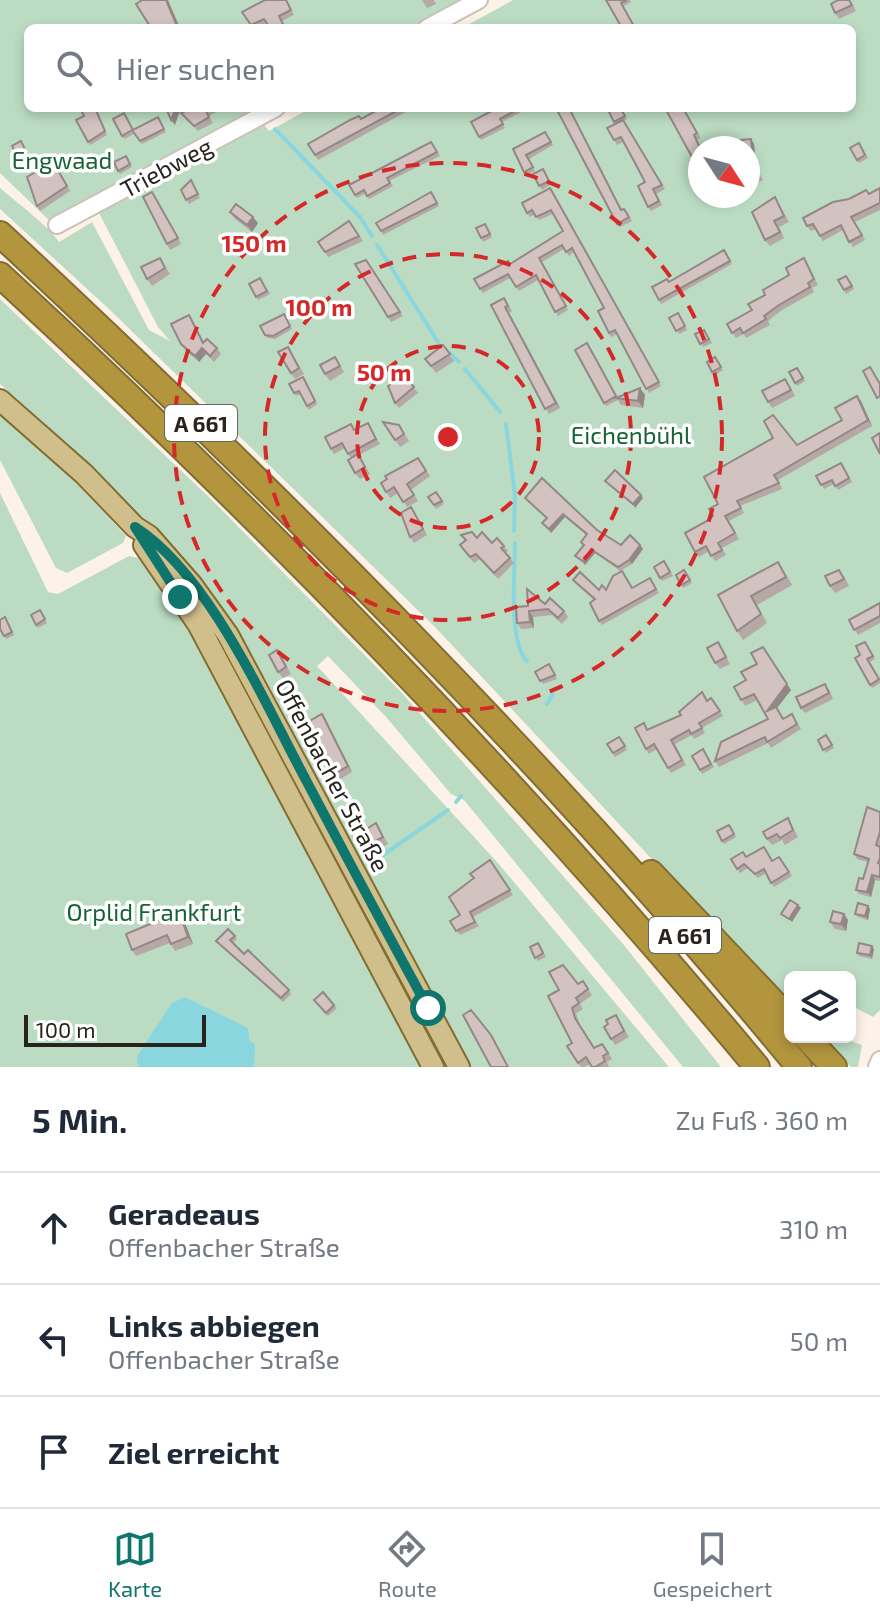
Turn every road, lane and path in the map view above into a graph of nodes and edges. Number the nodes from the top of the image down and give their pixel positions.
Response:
1 (479, 0) edge
2 (434, 24) edge
3 (269, 112) edge
4 (57, 225) dead end
5 (0, 234) edge
6 (0, 275) edge
7 (0, 400) edge
8 (135, 527) junction
9 (571, 803) junction
10 (619, 906) junction
11 (784, 1014) edge
12 (812, 1043) edge
13 (880, 1060) edge
14 (433, 1067) edge
15 (459, 1067) edge
16 (736, 1067) edge
17 (757, 1067) edge
18 (799, 1067) edge
19 (834, 1067) edge
20 (877, 1067) edge

1 - 2 street
3 - 4 street, Triebweg
5 - 9 highway, A 661
6 - 10 highway, A 661
7 - 8 main road, Offenbacher Straße
8 - 14 main road, Offenbacher Straße
8 - 15 main road, Offenbacher Straße
9 - 11 highway
9 - 18 highway, A 661
10 - 16 highway
10 - 17 highway, A 661
12 - 19 highway
13 - 20 street

